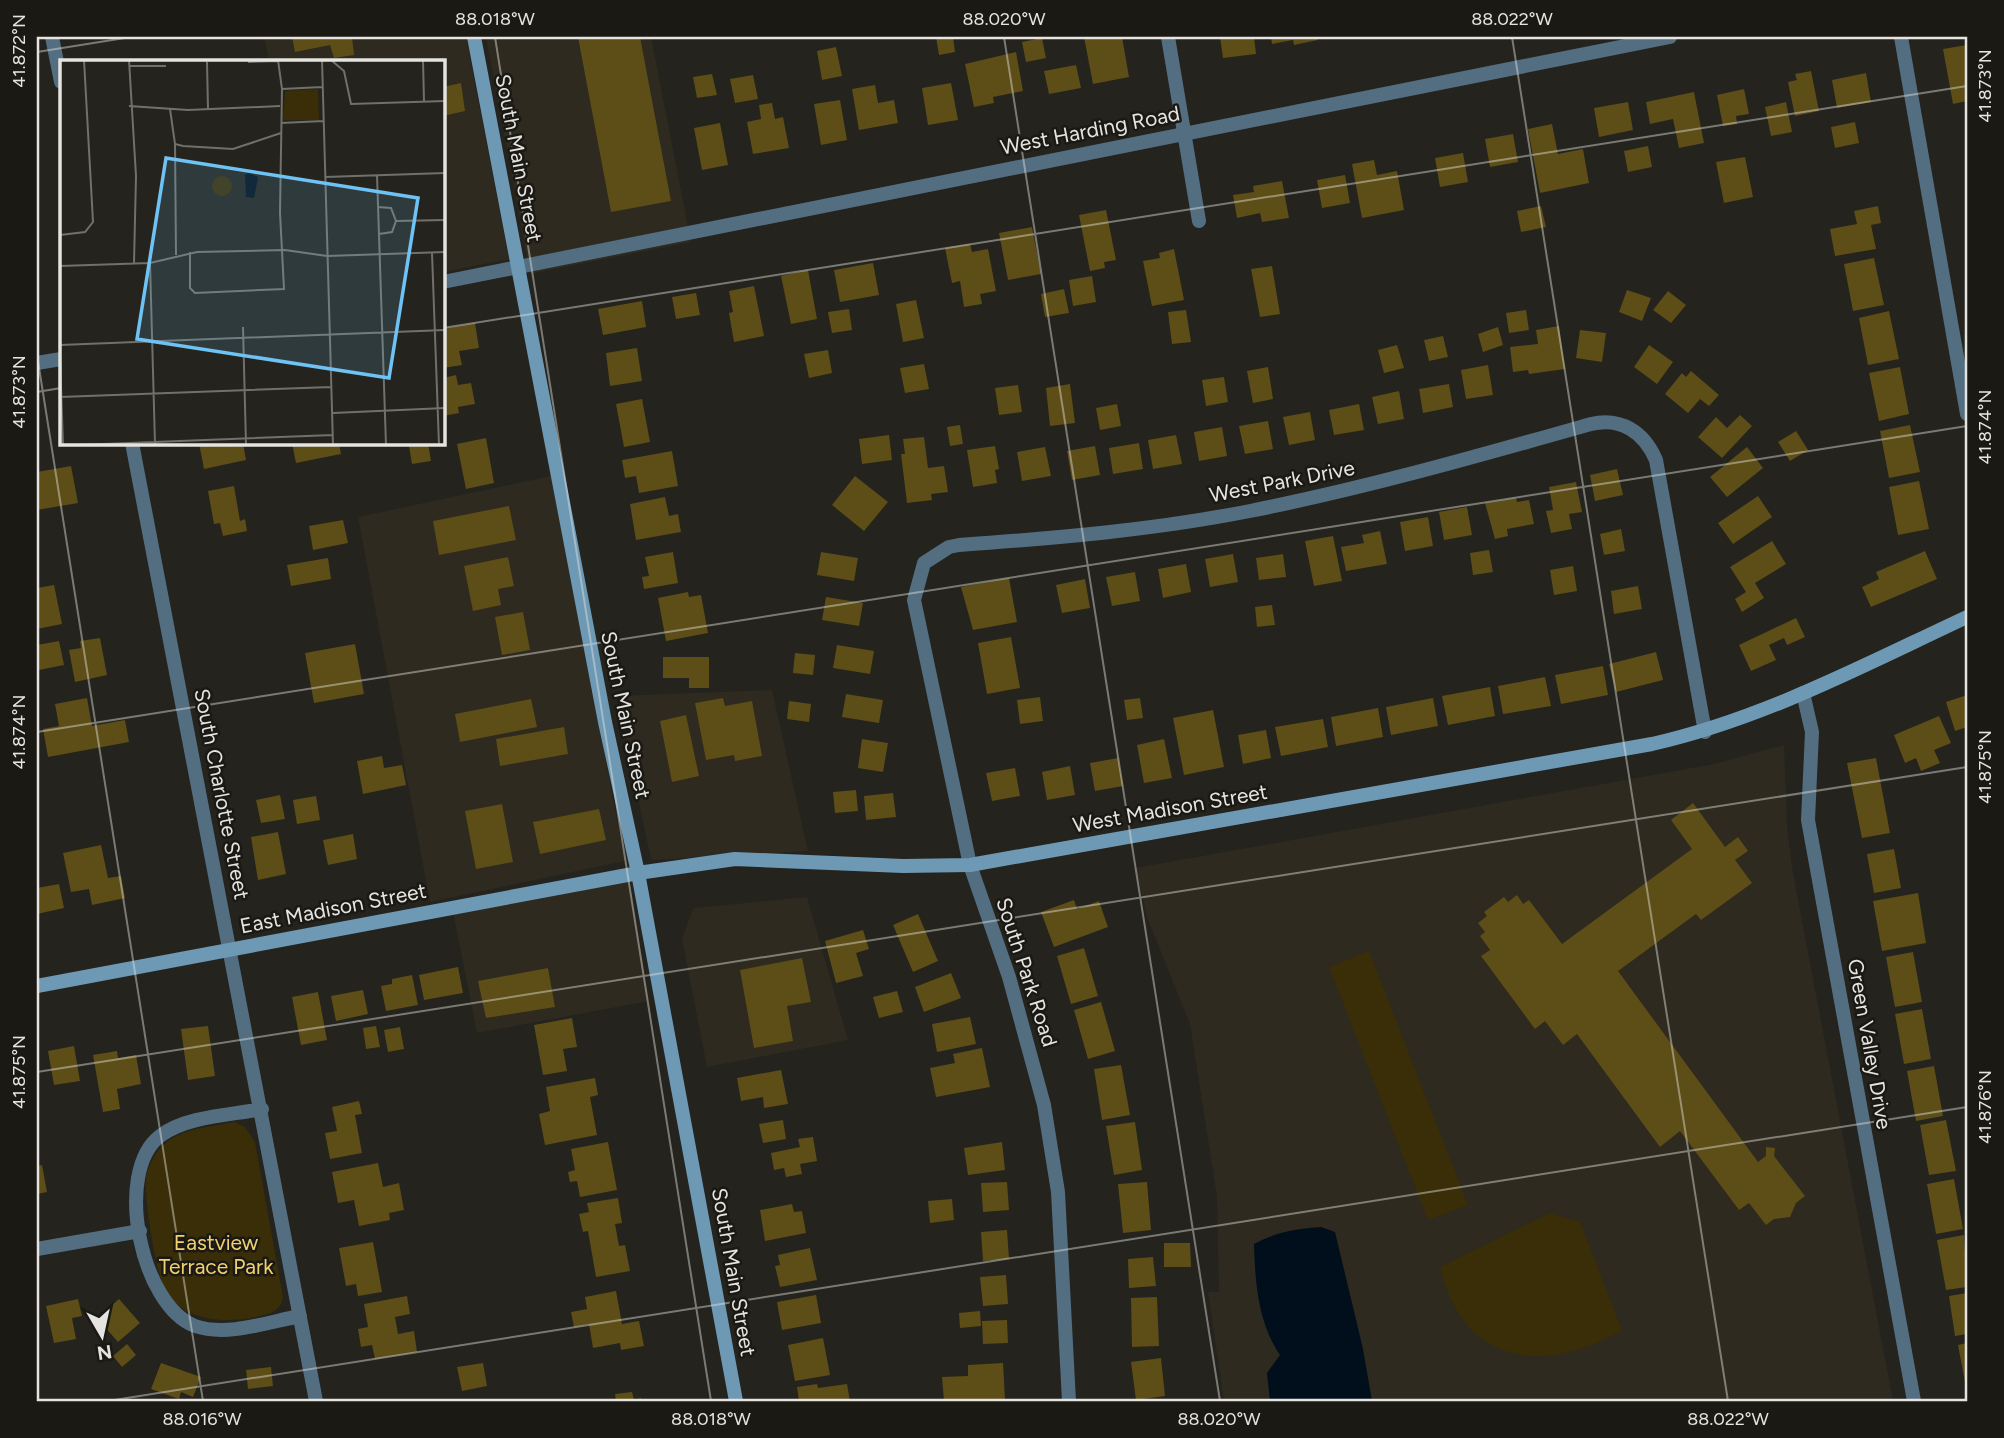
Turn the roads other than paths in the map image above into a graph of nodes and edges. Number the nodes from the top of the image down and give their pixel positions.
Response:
1 (52, 37) edge
2 (474, 37) edge
3 (1168, 37) edge
4 (1670, 37) edge
5 (1901, 37) edge
6 (60, 77) edge
7 (1186, 133) junction
8 (1199, 221) dead end
9 (518, 267) junction
10 (444, 282) edge
11 (60, 359) edge
12 (37, 363) edge
13 (1967, 414) edge
14 (132, 444) edge
15 (924, 563) joint
16 (1967, 617) edge
17 (1803, 694) junction
18 (1705, 732) junction
19 (970, 865) junction
20 (638, 873) junction
21 (230, 948) junction
22 (37, 986) edge
23 (262, 1109) junction
24 (141, 1231) junction
25 (37, 1250) edge
26 (300, 1316) junction
27 (316, 1401) edge
28 (736, 1401) edge
29 (1069, 1401) edge
30 (1914, 1401) edge

1 - 6 street
2 - 9 street, South Main Street
3 - 7 street
4 - 7 street, West Harding Road
5 - 13 street
7 - 8 street
7 - 9 street, West Harding Road
9 - 10 street, West Harding Road
9 - 20 street, South Main Street
11 - 12 street
14 - 21 street, South Charlotte Street
15 - 18 street, West Park Drive
15 - 19 street, South Park Road
16 - 17 street
17 - 18 street, West Madison Street
17 - 30 street, Green Valley Drive
18 - 19 street, West Madison Street
19 - 20 street, West Madison Street
19 - 29 street, South Park Road
20 - 21 street, East Madison Street
20 - 28 street, South Main Street
21 - 22 street, East Madison Street
21 - 23 street, South Charlotte Street
23 - 24 street
23 - 26 street, South Charlotte Street
24 - 25 street
24 - 26 street
26 - 27 street, South Charlotte Street

